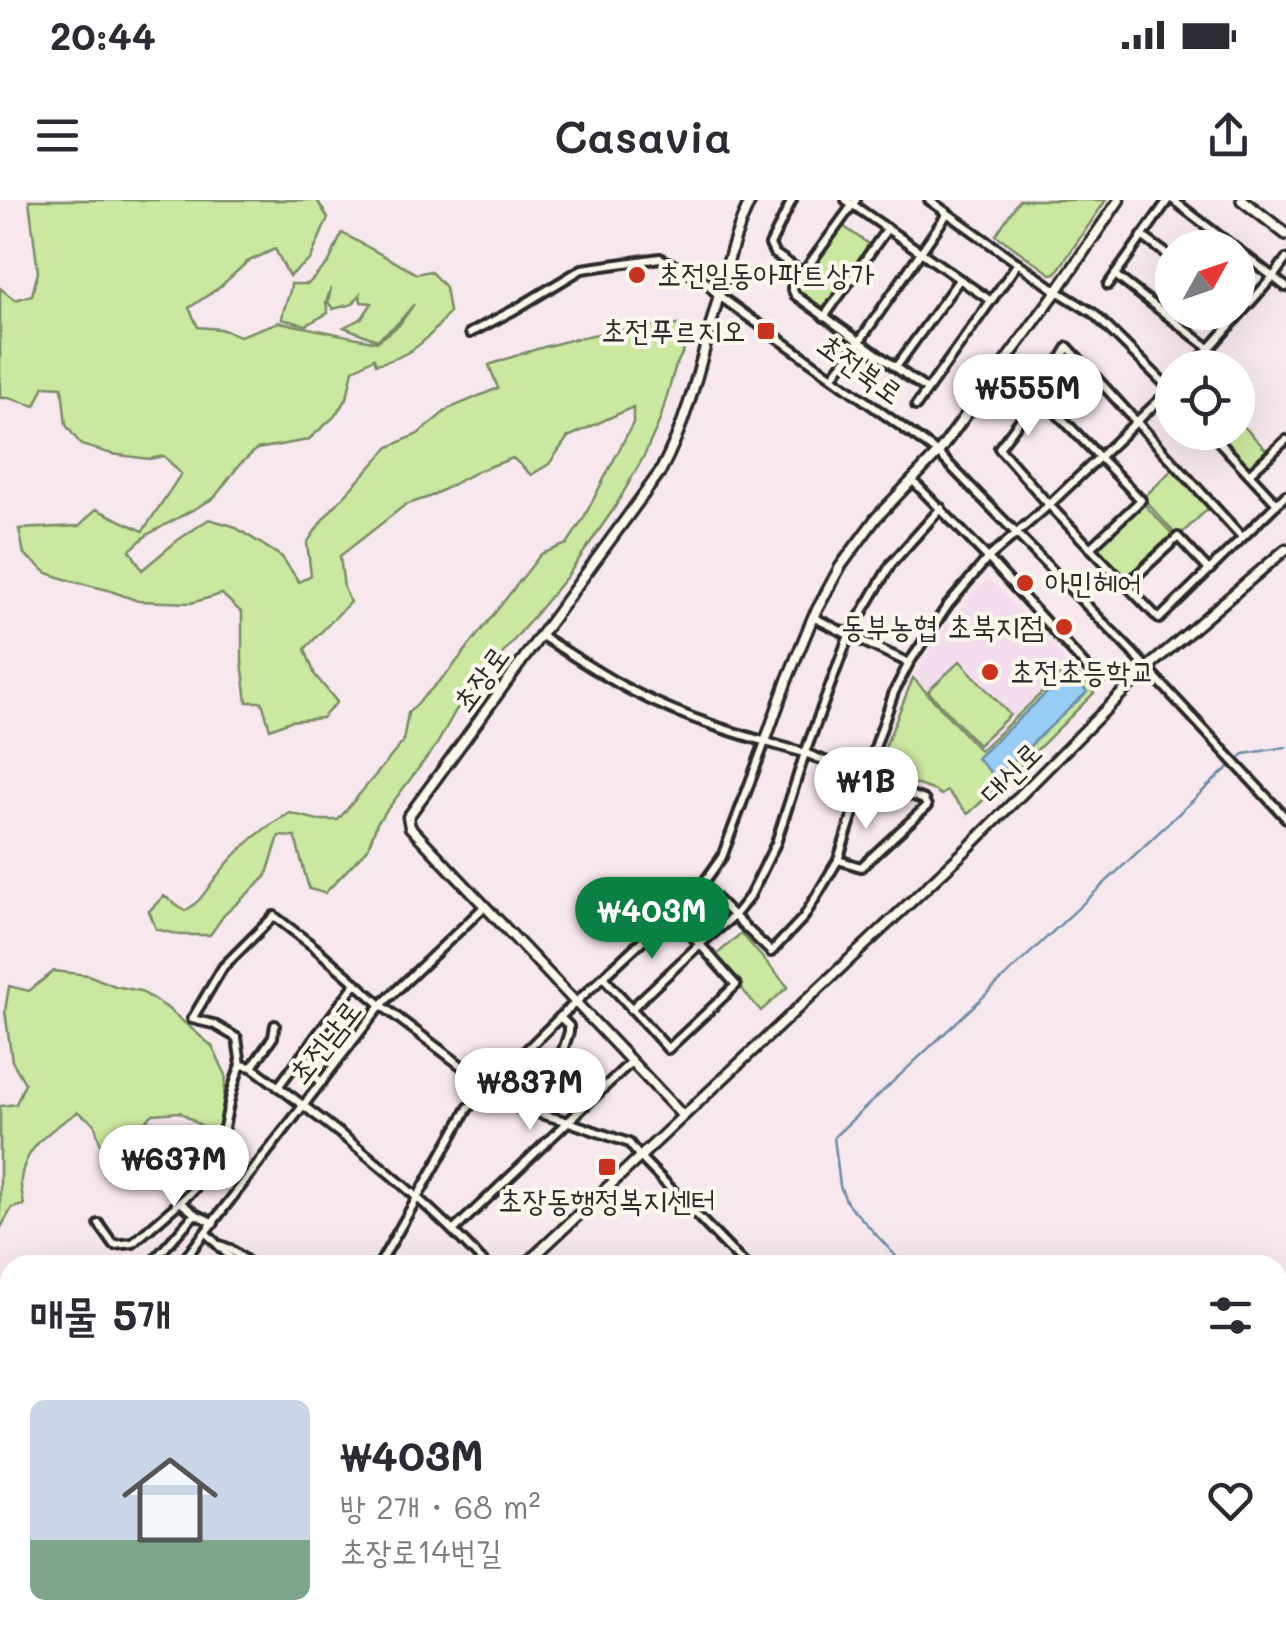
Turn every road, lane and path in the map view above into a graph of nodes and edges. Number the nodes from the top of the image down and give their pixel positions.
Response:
1 (751, 200) edge
2 (792, 200) edge
3 (929, 200) edge
4 (1120, 200) edge
5 (1170, 200) edge
6 (1242, 200) edge
7 (851, 202) edge
8 (948, 213) junction
9 (888, 229) junction
10 (1211, 230) edge
11 (1286, 234) edge
12 (1142, 236) junction
13 (1155, 246) edge
14 (920, 252) junction
15 (1286, 260) edge
16 (1255, 262) edge
17 (1018, 264) junction
18 (803, 272) junction
19 (1115, 275) junction
20 (1274, 277) junction
21 (959, 280) junction
22 (1108, 286) dead end
23 (1286, 287) edge
24 (1057, 291) junction
25 (1255, 294) edge
26 (718, 296) junction
27 (991, 301) junction
28 (824, 317) junction
29 (1223, 330) edge
30 (470, 333) dead end
31 (860, 342) junction
32 (1209, 348) joint
33 (1003, 365) junction
34 (896, 367) junction
35 (1155, 373) edge
36 (833, 376) junction
37 (927, 390) junction
38 (1038, 394) junction
39 (1155, 405) edge
40 (916, 406) dead end
41 (1136, 422) junction
42 (1286, 440) edge
43 (1226, 450) edge
44 (938, 453) junction
45 (1100, 456) junction
46 (1248, 474) junction
47 (912, 480) junction
48 (1286, 495) edge
49 (1277, 504) junction
50 (1050, 505) junction
51 (941, 508) junction
52 (1017, 534) junction
53 (1242, 536) junction
54 (1090, 548) junction
55 (1286, 548) edge
56 (988, 558) junction
57 (1209, 570) junction
58 (1126, 585) junction
59 (813, 617) junction
60 (540, 634) junction
61 (848, 635) junction
62 (909, 663) junction
63 (1147, 668) junction
64 (1099, 681) dead end
65 (765, 742) junction
66 (805, 753) junction
67 (865, 777) junction
68 (1286, 818) edge
69 (838, 860) junction
70 (702, 884) junction
71 (484, 907) junction
72 (673, 914) junction
73 (734, 916) junction
74 (700, 944) junction
75 (604, 978) junction
76 (356, 984) junction
77 (574, 1004) junction
78 (381, 1005) junction
79 (631, 1009) junction
80 (560, 1017) junction
81 (275, 1026) dead end
82 (631, 1062) junction
83 (296, 1063) junction
84 (241, 1065) junction
85 (252, 1067) junction
86 (322, 1082) junction
87 (278, 1087) junction
88 (488, 1088) junction
89 (304, 1106) junction
90 (542, 1114) junction
91 (682, 1115) junction
92 (569, 1122) junction
93 (640, 1157) junction
94 (417, 1196) junction
95 (180, 1202) junction
96 (194, 1214) junction
97 (214, 1223) junction
98 (99, 1224) dead end
99 (454, 1230) junction
100 (206, 1232) junction
101 (218, 1245) junction
102 (159, 1255) edge
103 (188, 1255) edge
104 (228, 1255) edge
105 (238, 1255) edge
106 (385, 1255) edge
107 (477, 1255) edge
108 (536, 1255) edge
109 (735, 1255) edge

1 - 26 street, 초장로
2 - 18 street
3 - 8 street
4 - 24 street
5 - 10 street
5 - 12 street
6 - 11 main road
7 - 9 street
7 - 18 street
8 - 14 street
8 - 17 street
9 - 14 street
9 - 28 street
12 - 13 street
12 - 19 street
14 - 21 street
14 - 31 street
15 - 20 street
16 - 20 street
17 - 24 street
17 - 27 street
18 - 28 street
19 - 22 street
19 - 32 street
20 - 23 street
20 - 25 street
21 - 27 street
21 - 34 street
24 - 33 street
24 - 35 street
26 - 30 street, 초전북로
26 - 36 street, 초전북로
26 - 60 street, 초장로
27 - 37 street
28 - 31 street
29 - 32 street
31 - 34 street
31 - 36 street
33 - 38 street
33 - 44 street
34 - 37 street
36 - 44 street, 초전북로
37 - 40 street
38 - 41 street
38 - 45 street
38 - 50 street
39 - 41 street
41 - 45 street
41 - 53 street
42 - 46 street
43 - 46 street
44 - 47 street
44 - 52 street, 초전북로
45 - 50 street
45 - 54 street
46 - 49 street
47 - 51 street
47 - 59 street
48 - 49 street
49 - 53 street
50 - 52 street
50 - 54 street
51 - 56 street
51 - 61 street
52 - 56 street
52 - 63 street, 초전북로
53 - 57 street
54 - 58 street
55 - 63 street, 대신로
56 - 62 street
56 - 64 street
57 - 58 street
57 - 58 street
59 - 61 street
59 - 65 street
60 - 65 street
60 - 71 street, 초장로
61 - 62 street
61 - 66 street
62 - 67 street
63 - 68 street, 초전북로
63 - 91 street, 대신로
65 - 66 street
65 - 70 street
66 - 67 street
66 - 73 street
67 - 69 street
67 - 69 street
69 - 73 street
70 - 72 street
70 - 73 street
71 - 77 street, 초장로
71 - 78 street, 초전남로
72 - 74 street
72 - 75 street
73 - 74 street
74 - 79 street
74 - 79 street
75 - 77 street
75 - 79 street
76 - 78 street
76 - 83 street
76 - 84 street
77 - 80 street
77 - 82 street, 초장로
78 - 86 street, 초전남로
78 - 88 street
80 - 88 street
80 - 90 street
81 - 85 street
82 - 91 street, 초장로
82 - 92 street
83 - 86 street
83 - 87 street
84 - 85 street
84 - 95 street
85 - 87 street
86 - 89 street, 초전남로
87 - 89 street
88 - 90 street
88 - 94 street
89 - 94 street
89 - 97 street, 초전남로
90 - 92 street
91 - 93 street, 대신로
92 - 93 street
92 - 99 street
93 - 108 street, 대신로
93 - 109 street
94 - 99 street
94 - 106 street
95 - 96 street
95 - 98 street
96 - 97 street
96 - 102 street
97 - 100 street, 초전남로
99 - 107 street
100 - 101 street
100 - 103 street, 초전남로
101 - 104 street
101 - 105 street

